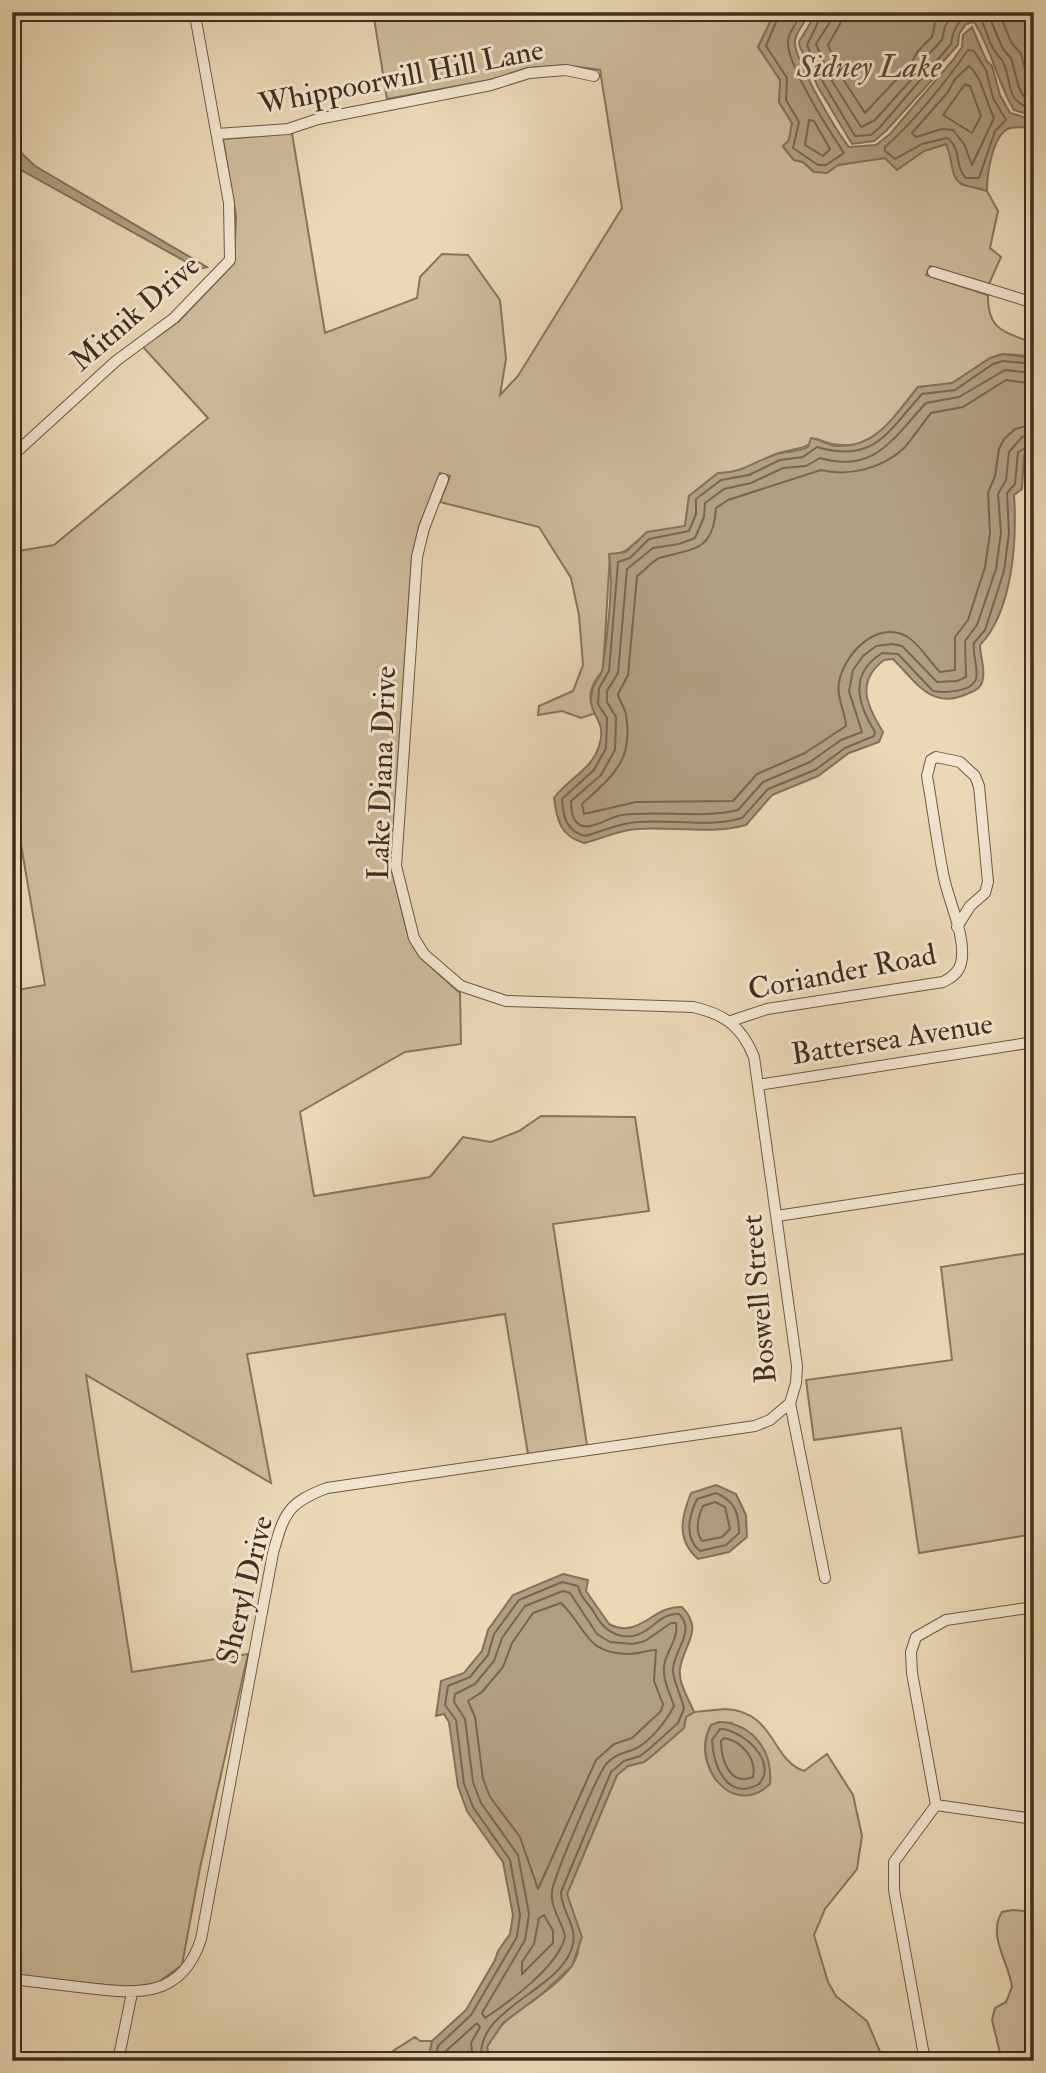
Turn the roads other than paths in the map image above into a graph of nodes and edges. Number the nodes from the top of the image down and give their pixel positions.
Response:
1 (195, 15) dead end
2 (594, 76) dead end
3 (217, 134) junction
4 (933, 272) dead end
5 (1034, 303) edge
6 (12, 456) edge
7 (443, 479) dead end
8 (957, 927) junction
9 (731, 1021) junction
10 (1034, 1042) edge
11 (758, 1085) junction
12 (1034, 1177) edge
13 (777, 1216) junction
14 (790, 1403) junction
15 (825, 1578) dead end
16 (1034, 1606) edge
17 (936, 1805) junction
18 (1034, 1819) edge
19 (12, 1979) edge
20 (132, 1993) junction
21 (118, 2061) edge
22 (925, 2061) edge

1 - 3 street, Mitnik Drive
2 - 3 street, Whippoorwill Hill Lane
3 - 6 street, Mitnik Drive
4 - 5 street
7 - 9 street, Lake Diana Drive
8 - 8 street, Coriander Road
8 - 9 street, Coriander Road
9 - 11 street, Boswell Street
10 - 11 street, Battersea Avenue
11 - 13 street, Boswell Street
12 - 13 street
13 - 14 street, Boswell Street
14 - 15 street, Boswell Street
14 - 20 street, Sheryl Drive
16 - 17 street
17 - 18 street
17 - 22 street
19 - 20 street, Sheryl Drive
20 - 21 street

